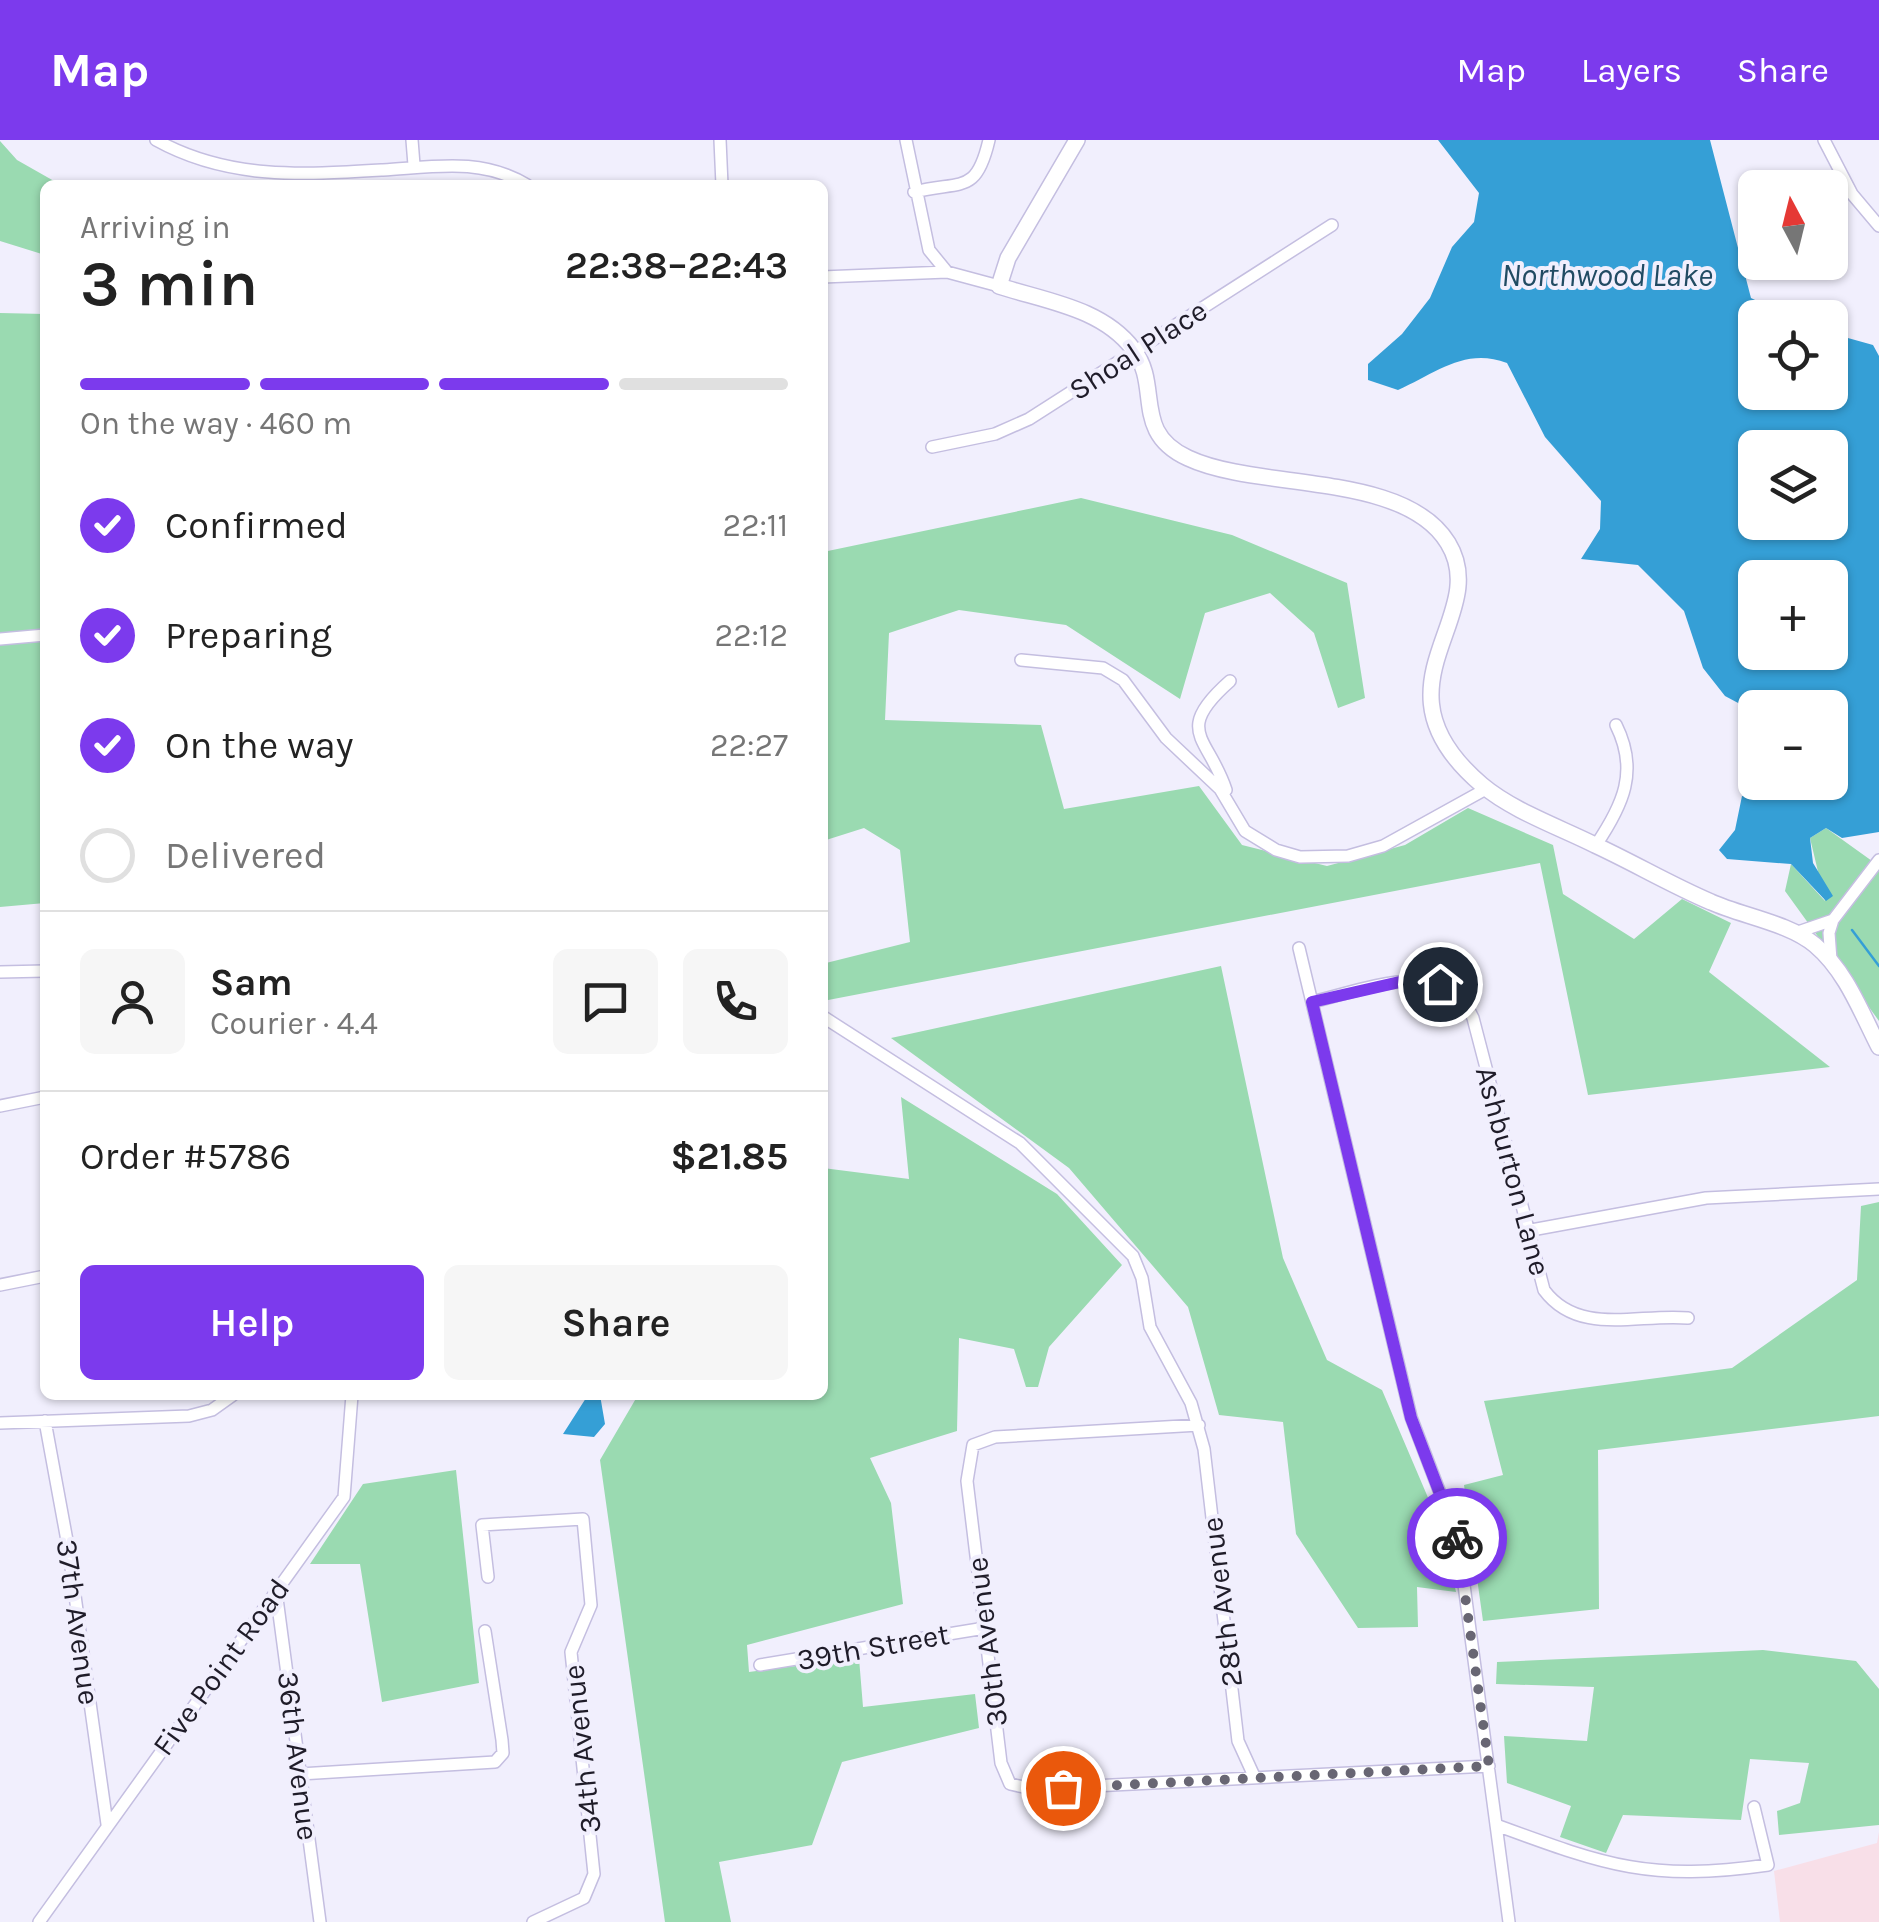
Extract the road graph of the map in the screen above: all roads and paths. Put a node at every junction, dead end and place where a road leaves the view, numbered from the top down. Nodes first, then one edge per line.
1 (156, 140) edge
2 (412, 140) edge
3 (720, 140) edge
4 (906, 140) edge
5 (990, 140) edge
6 (1076, 140) edge
7 (1824, 140) edge
8 (414, 165) junction
9 (514, 180) edge
10 (722, 180) edge
11 (914, 192) junction
12 (1332, 224) dead end
13 (1879, 226) edge
14 (929, 250) junction
15 (921, 272) junction
16 (947, 272) junction
17 (828, 277) edge
18 (999, 286) junction
19 (1136, 351) junction
20 (932, 448) dead end
21 (40, 636) edge
22 (0, 640) edge
23 (1021, 660) dead end
24 (1230, 681) dead end
25 (1616, 725) dead end
26 (1486, 789) junction
27 (1227, 799) junction
28 (1596, 845) junction
29 (1879, 860) edge
30 (1833, 920) junction
31 (1794, 933) junction
32 (1812, 942) junction
33 (1298, 948) dead end
34 (1831, 960) junction
35 (40, 971) edge
36 (0, 972) edge
37 (1312, 1002) junction
38 (828, 1020) edge
39 (1879, 1047) edge
40 (40, 1098) edge
41 (0, 1106) edge
42 (1879, 1189) edge
43 (1526, 1230) junction
44 (40, 1277) edge
45 (0, 1285) edge
46 (1688, 1318) dead end
47 (227, 1400) edge
48 (352, 1400) edge
49 (45, 1422) junction
50 (0, 1423) edge
51 (1199, 1425) junction
52 (488, 1577) dead end
53 (276, 1591) junction
54 (985, 1628) junction
55 (485, 1631) dead end
56 (760, 1665) dead end
57 (1489, 1766) junction
58 (300, 1774) junction
59 (1254, 1776) junction
60 (1754, 1807) dead end
61 (107, 1824) junction
62 (1496, 1825) junction
63 (40, 1922) edge
64 (320, 1922) edge
65 (533, 1922) edge
66 (1509, 1922) edge

1 - 8 street
2 - 8 street
3 - 10 street
4 - 11 street
5 - 11 street
6 - 18 street
7 - 13 street
8 - 9 street
11 - 14 street
12 - 19 street, Shoal Place
14 - 15 street
14 - 16 street
15 - 16 street
15 - 17 street
16 - 18 street
18 - 19 street
19 - 20 street, Shoal Place
19 - 26 street
21 - 22 street
23 - 27 street
24 - 27 street
25 - 28 street
26 - 27 street
26 - 28 street
28 - 31 street
29 - 30 street
30 - 31 street
30 - 32 street
30 - 34 street
31 - 32 street
32 - 34 street
33 - 37 street
34 - 39 street
35 - 36 street
37 - 43 street, Ashburton Lane
37 - 57 street
38 - 51 street
40 - 41 street
42 - 43 street
43 - 46 street, Ashburton Lane
44 - 45 street
47 - 49 street
48 - 53 street, Five Point Road
49 - 50 street
49 - 61 street, 37th Avenue
51 - 54 street, 30th Avenue
51 - 59 street, 28th Avenue
52 - 65 street, 34th Avenue
53 - 58 street, 36th Avenue
53 - 61 street, Five Point Road
54 - 56 street, 39th Street
54 - 59 street, 30th Avenue
55 - 58 street
57 - 59 street
57 - 62 street
58 - 64 street, 36th Avenue
60 - 62 street
61 - 63 street, Five Point Road
62 - 66 street

